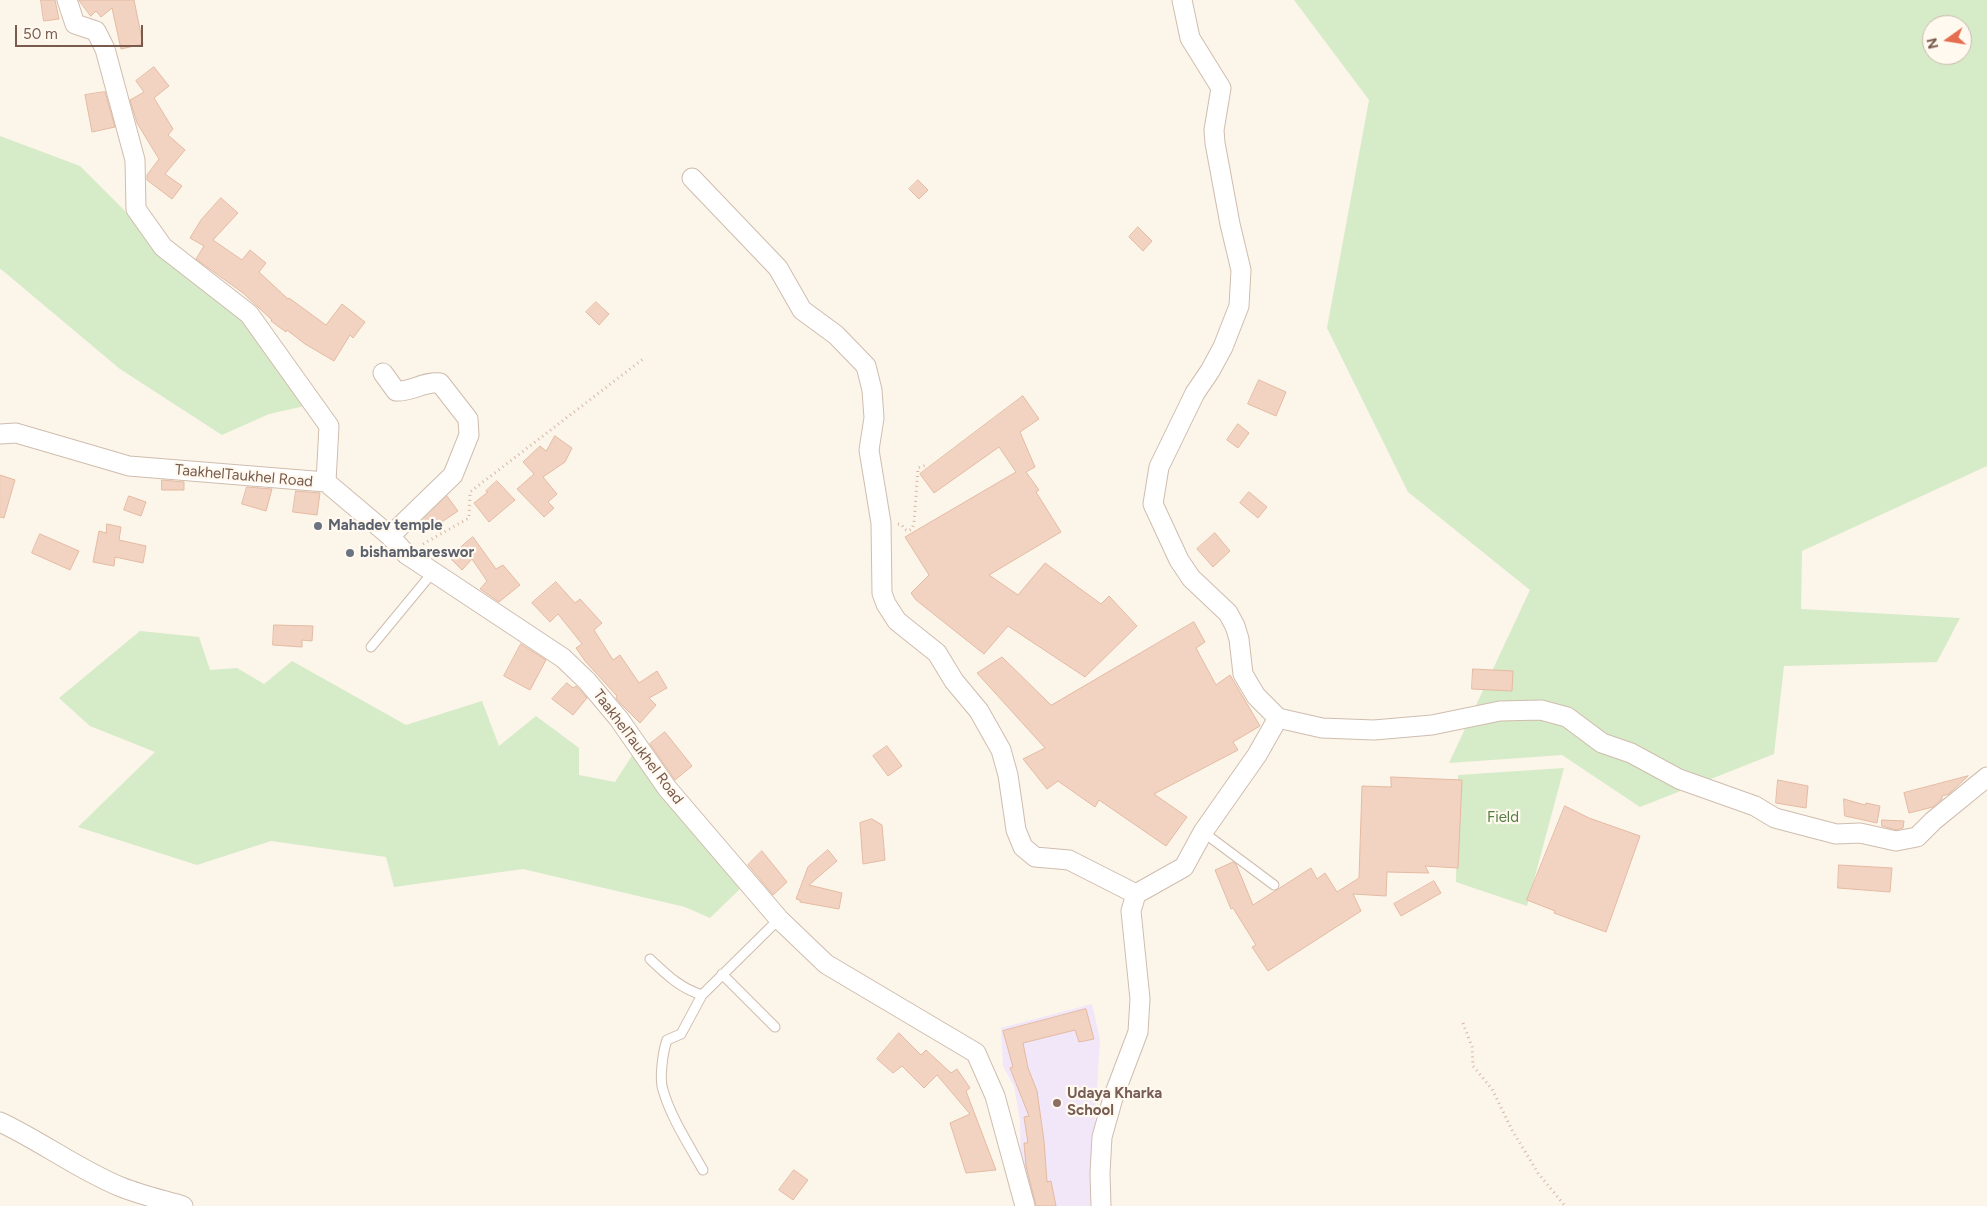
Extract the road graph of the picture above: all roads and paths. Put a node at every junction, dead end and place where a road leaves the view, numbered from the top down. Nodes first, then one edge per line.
1 (67, 0) edge
2 (1182, 0) edge
3 (692, 178) dead end
4 (643, 359) dead end
5 (383, 373) dead end
6 (0, 434) edge
7 (926, 465) dead end
8 (326, 482) junction
9 (904, 529) dead end
10 (390, 536) junction
11 (406, 554) junction
12 (433, 572) junction
13 (371, 647) dead end
14 (1278, 718) junction
15 (1987, 777) edge
16 (1202, 832) junction
17 (1274, 885) dead end
18 (1136, 894) junction
19 (779, 919) junction
20 (650, 959) dead end
21 (722, 974) junction
22 (702, 995) junction
23 (1463, 1023) dead end
24 (775, 1027) dead end
25 (0, 1122) edge
26 (703, 1170) dead end
27 (183, 1206) edge
28 (1025, 1206) edge
29 (1101, 1206) edge
30 (1565, 1206) edge

1 - 8 street
2 - 14 street
3 - 18 street
4 - 11 path
5 - 10 street
6 - 8 street, TaakhelTaukhel Road
7 - 9 path
8 - 10 street, TaakhelTaukhel Road
10 - 11 street, TaakhelTaukhel Road
11 - 12 street, TaakhelTaukhel Road
12 - 13 lane
12 - 19 street, TaakhelTaukhel Road
14 - 15 street
14 - 16 street
16 - 17 lane
16 - 18 street
18 - 29 street
19 - 21 lane
19 - 28 street, TaakhelTaukhel Road
20 - 22 lane
21 - 22 lane
21 - 24 lane
22 - 26 lane
23 - 30 path
25 - 27 street

